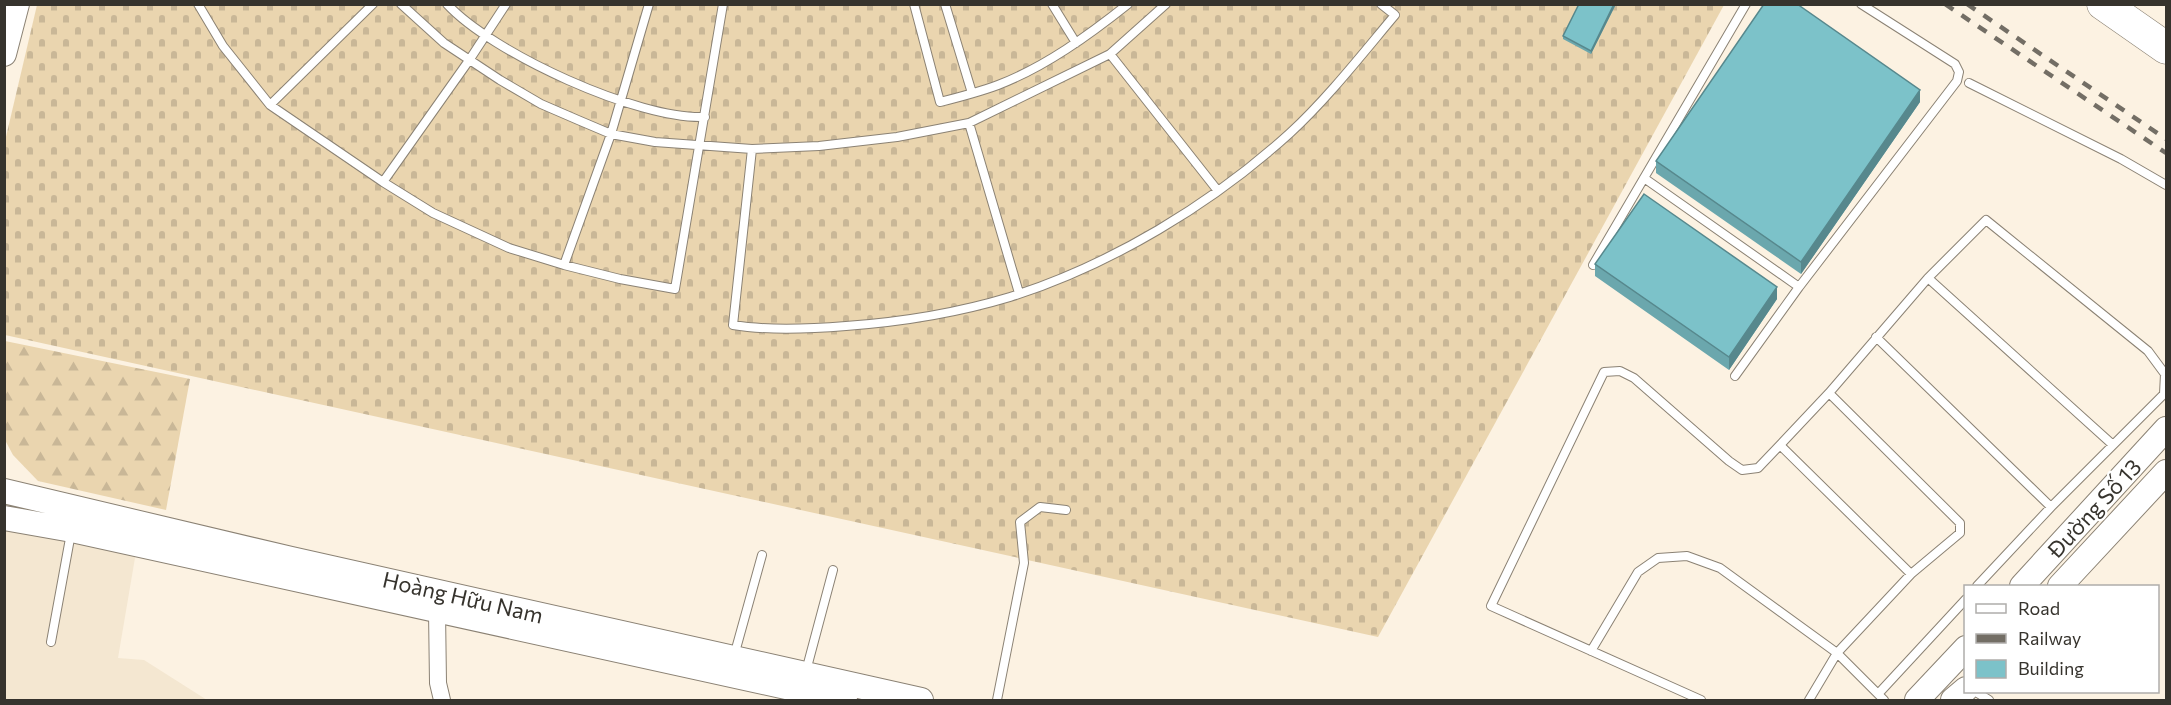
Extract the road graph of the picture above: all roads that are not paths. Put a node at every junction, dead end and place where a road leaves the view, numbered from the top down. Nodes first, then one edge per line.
1 (17, 4) edge
2 (198, 4) edge
3 (373, 4) edge
4 (401, 4) edge
5 (447, 4) edge
6 (506, 4) edge
7 (649, 4) edge
8 (723, 4) edge
9 (914, 4) edge
10 (945, 4) edge
11 (1052, 4) edge
12 (1128, 4) edge
13 (1166, 4) edge
14 (1381, 4) edge
15 (1746, 4) edge
16 (1861, 4) edge
17 (2103, 4) edge
18 (2134, 4) edge
19 (2166, 27) edge
20 (484, 35) junction
21 (1076, 42) junction
22 (2166, 48) edge
23 (4, 54) edge
24 (1110, 54) junction
25 (470, 59) junction
26 (1969, 83) dead end
27 (972, 93) junction
28 (621, 100) junction
29 (270, 105) junction
30 (705, 117) junction
31 (969, 123) junction
32 (611, 134) junction
33 (700, 146) junction
34 (752, 149) junction
35 (1644, 178) junction
36 (383, 182) junction
37 (2166, 185) edge
38 (1218, 191) junction
39 (564, 265) junction
40 (1593, 265) edge
41 (1928, 278) junction
42 (1798, 287) junction
43 (1019, 293) junction
44 (1876, 337) junction
45 (1735, 376) dead end
46 (1829, 393) junction
47 (2166, 429) edge
48 (1780, 445) junction
49 (2113, 445) junction
50 (2158, 455) edge
51 (2166, 472) edge
52 (5, 491) edge
53 (2051, 507) junction
54 (1066, 510) dead end
55 (4, 518) edge
56 (72, 530) junction
57 (762, 555) dead end
58 (833, 570) dead end
59 (1911, 574) junction
60 (1978, 585) edge
61 (2023, 585) edge
62 (2061, 585) edge
63 (1964, 600) edge
64 (438, 602) junction
65 (51, 642) dead end
66 (1964, 649) edge
67 (1590, 651) junction
68 (1837, 653) junction
69 (733, 657) junction
70 (806, 674) junction
71 (1881, 697) edge
72 (440, 699) edge
73 (845, 700) edge
74 (921, 700) edge
75 (997, 700) edge
76 (1701, 700) edge
77 (1809, 700) edge
78 (1917, 700) edge

1 - 23 main road
2 - 29 lane
3 - 29 lane
4 - 25 lane
5 - 20 lane
6 - 20 lane
7 - 28 lane
8 - 30 lane
9 - 27 lane
10 - 27 lane
11 - 21 lane
12 - 21 lane
13 - 24 lane
14 - 38 lane
15 - 35 lane
16 - 42 lane
17 - 22 highway
18 - 19 highway
20 - 25 lane
20 - 28 lane
21 - 27 lane
24 - 31 lane
24 - 38 lane
25 - 32 lane
25 - 36 lane
26 - 37 lane
28 - 30 lane
28 - 32 lane
29 - 36 lane
30 - 33 lane
31 - 34 lane
31 - 43 lane
32 - 33 lane
32 - 39 lane
33 - 34 lane
33 - 39 lane
34 - 43 lane
35 - 40 lane
35 - 42 lane
36 - 39 lane
38 - 43 lane
41 - 44 lane
41 - 49 lane
41 - 49 lane
42 - 45 lane
44 - 46 lane
44 - 53 lane
46 - 48 lane
46 - 59 lane
47 - 50 main road, Đường Số 13
48 - 59 lane
48 - 67 lane
49 - 53 lane
50 - 61 main road, Đường Số 13
51 - 62 main road, Đường Số 13
52 - 64 main road, Hoàng Hữu Nam
53 - 60 lane
54 - 75 lane
55 - 56 main road, Hoàng Hữu Nam
56 - 64 main road, Hoàng Hữu Nam
56 - 65 lane
57 - 69 lane
58 - 70 lane
59 - 68 lane
63 - 71 lane
64 - 69 main road, Hoàng Hữu Nam
64 - 72 street
64 - 73 main road, Hoàng Hữu Nam
66 - 78 main road
67 - 68 lane
67 - 76 lane
68 - 71 lane
68 - 77 lane
69 - 70 main road, Hoàng Hữu Nam
70 - 74 main road, Hoàng Hữu Nam

